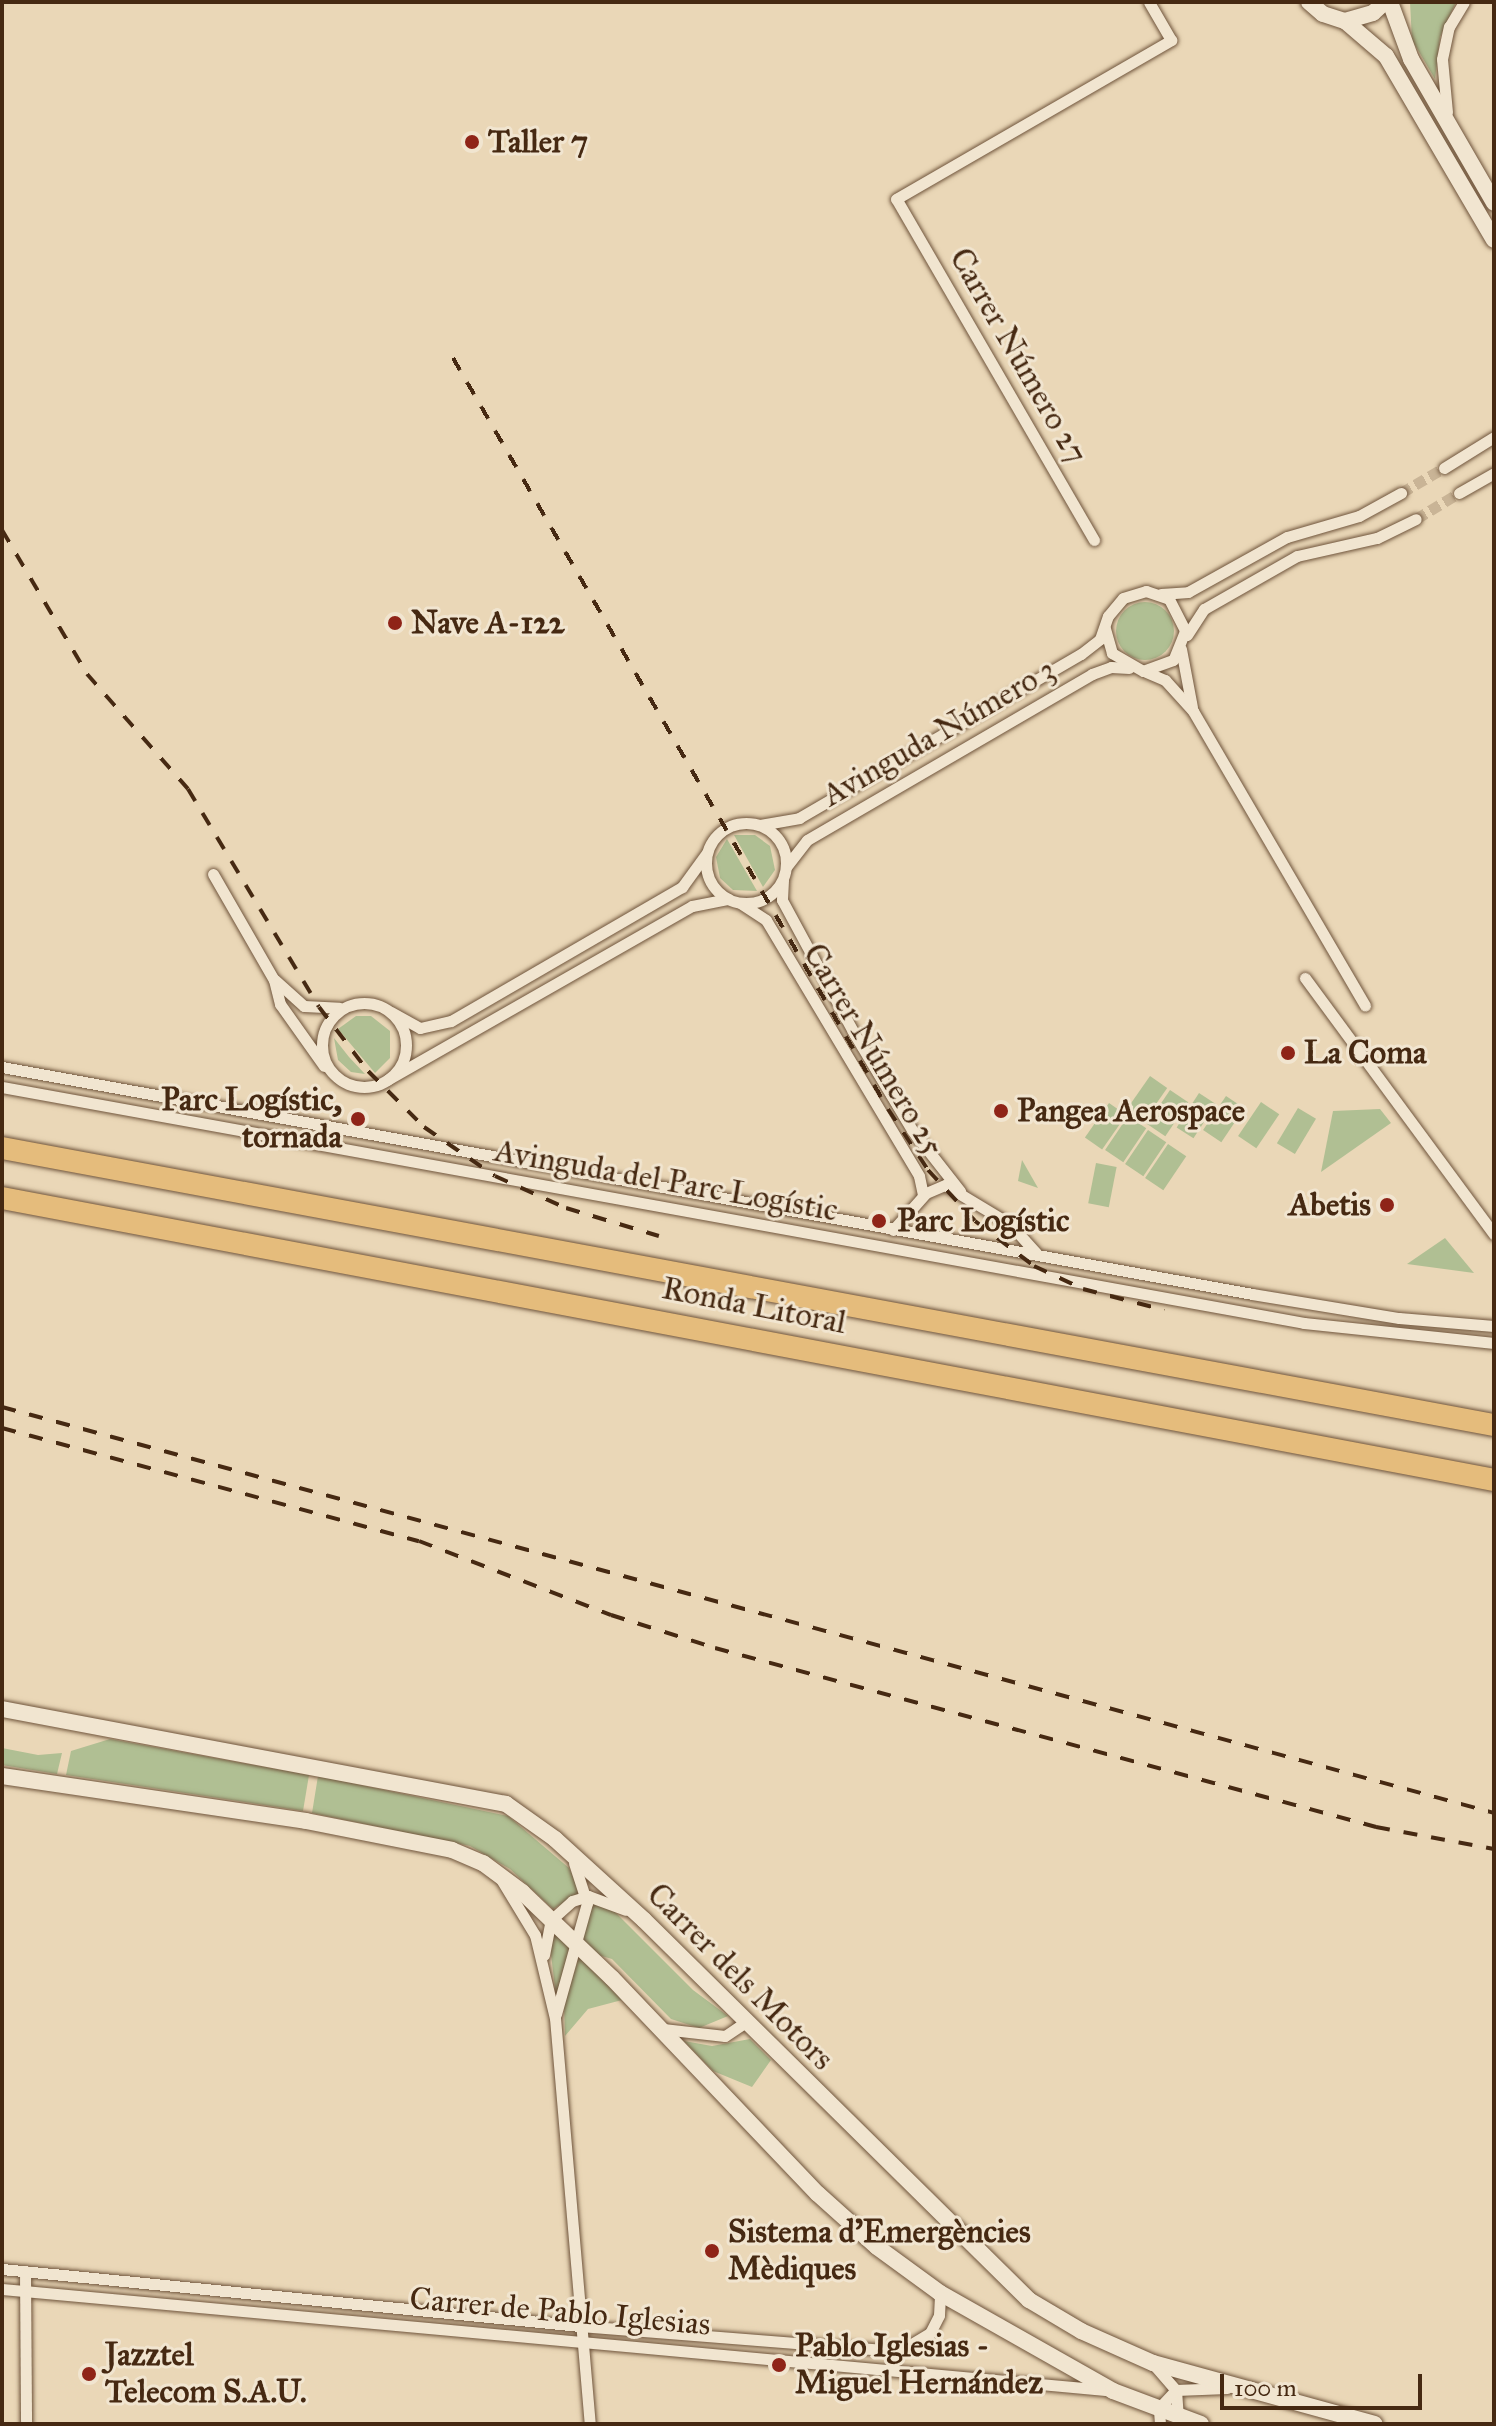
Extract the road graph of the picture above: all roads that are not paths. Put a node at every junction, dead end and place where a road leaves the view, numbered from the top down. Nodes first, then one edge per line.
1 (1149, 2) edge
2 (1309, 2) edge
3 (1388, 2) edge
4 (1464, 2) edge
5 (1345, 21) junction
6 (1451, 128) junction
7 (1494, 203) edge
8 (1494, 240) edge
9 (1494, 437) edge
10 (1444, 468) tunnel mouth
11 (1494, 473) edge
12 (1401, 493) tunnel mouth
13 (1459, 493) tunnel mouth
14 (1416, 519) tunnel mouth
15 (1094, 540) dead end
16 (1158, 593) junction
17 (1105, 628) junction
18 (1182, 646) junction
19 (1138, 670) junction
20 (1193, 711) junction
21 (760, 825) junction
22 (706, 854) junction
23 (786, 867) junction
24 (213, 874) dead end
25 (783, 880) junction
26 (734, 901) junction
27 (1305, 978) dead end
28 (274, 980) junction
29 (1365, 1005) dead end
30 (346, 1006) junction
31 (391, 1012) junction
32 (2, 1067) edge
33 (333, 1075) junction
34 (387, 1080) junction
35 (2, 1087) edge
36 (2, 1148) edge
37 (960, 1191) junction
38 (923, 1195) junction
39 (2, 1198) edge
40 (893, 1230) junction
41 (1494, 1234) edge
42 (1042, 1257) junction
43 (1494, 1326) edge
44 (1494, 1346) edge
45 (1494, 1425) edge
46 (1494, 1480) edge
47 (2, 1709) edge
48 (2, 1776) edge
49 (555, 1839) junction
50 (495, 1870) junction
51 (588, 1896) junction
52 (551, 1920) junction
53 (644, 1920) junction
54 (576, 1946) junction
55 (544, 1960) junction
56 (555, 2018) junction
57 (747, 2021) junction
58 (662, 2029) junction
59 (2, 2269) edge
60 (25, 2271) junction
61 (2, 2289) edge
62 (25, 2291) junction
63 (940, 2293) junction
64 (580, 2326) junction
65 (582, 2341) junction
66 (1153, 2363) junction
67 (1234, 2388) junction
68 (1176, 2390) junction
69 (1113, 2391) junction
70 (1160, 2416) edge
71 (1178, 2420) edge
72 (26, 2424) edge
73 (590, 2424) edge
74 (1201, 2424) edge
75 (1375, 2424) edge

1 - 15 street, Carrer Número 27
2 - 5 street
3 - 5 street
3 - 6 street
4 - 6 street
5 - 8 street
6 - 7 street
9 - 10 street
11 - 13 street
12 - 16 street
14 - 18 street
16 - 17 street
16 - 18 street
17 - 19 street
17 - 21 street, Avinguda Número 3
18 - 19 street
18 - 20 street
19 - 20 street
19 - 23 street, Avinguda Número 3
20 - 29 street
21 - 22 street
21 - 23 street
22 - 26 street
22 - 31 street
23 - 25 street
24 - 28 street
25 - 26 street
25 - 37 street, Carrer Número 25
26 - 34 street
26 - 38 street, Carrer Número 25
27 - 41 street
28 - 30 street
28 - 33 street
30 - 31 street
30 - 33 street
31 - 34 street
32 - 40 street, Avinguda del Parc Logístic
33 - 34 street
35 - 44 street, Avinguda del Parc Logístic
36 - 45 highway, Ronda Litoral
37 - 38 street
37 - 42 street
38 - 40 street, Carrer Número 25
39 - 46 highway, Ronda Litoral
40 - 42 street, Avinguda del Parc Logístic
42 - 43 street, Avinguda del Parc Logístic
47 - 49 street, Carrer dels Motors
48 - 50 street
49 - 51 street
49 - 53 street, Carrer dels Motors
50 - 52 street
50 - 55 street
51 - 52 street
51 - 53 street
51 - 54 street
52 - 54 street
52 - 55 street
53 - 57 street, Carrer dels Motors
54 - 56 street
54 - 58 street
55 - 56 street
56 - 64 street
57 - 58 street
57 - 66 street, Carrer dels Motors
58 - 63 street
59 - 60 street, Carrer de Pablo Iglesias
60 - 62 street
60 - 64 street, Carrer de Pablo Iglesias
61 - 62 street, Carrer de Pablo Iglesias
62 - 65 street, Carrer de Pablo Iglesias
62 - 72 street
63 - 64 street, Carrer de Pablo Iglesias
63 - 69 street
64 - 65 street
65 - 69 street, Carrer de Pablo Iglesias
65 - 73 street
66 - 67 street, Carrer dels Motors
66 - 68 street
67 - 68 street
67 - 75 street, Carrer dels Motors
68 - 70 street
68 - 71 street
69 - 70 street
70 - 71 street
71 - 74 street

